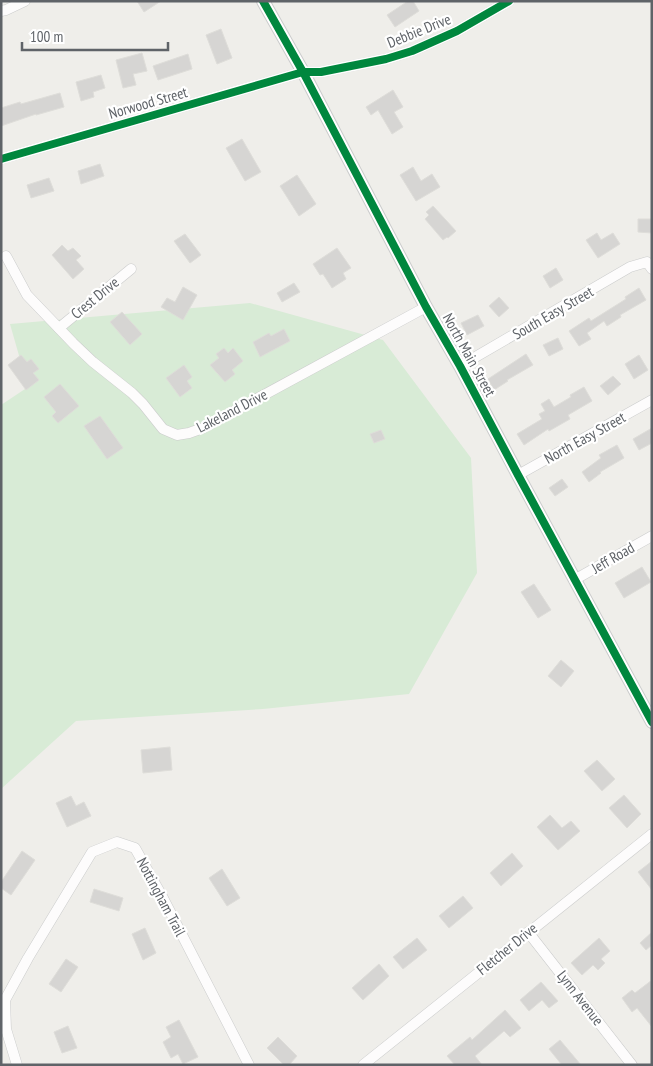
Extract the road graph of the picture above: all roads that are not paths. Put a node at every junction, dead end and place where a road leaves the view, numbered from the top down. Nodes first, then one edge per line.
1 (25, 1) edge
2 (263, 1) edge
3 (509, 1) edge
4 (1, 11) edge
5 (303, 72) junction
6 (1, 159) edge
7 (6, 256) dead end
8 (649, 266) edge
9 (131, 269) dead end
10 (426, 307) junction
11 (59, 328) junction
12 (460, 366) junction
13 (652, 400) edge
14 (518, 475) junction
15 (652, 536) edge
16 (574, 580) junction
17 (652, 722) edge
18 (652, 834) edge
19 (528, 932) junction
20 (367, 1064) edge
21 (17, 1065) edge
22 (249, 1065) edge
23 (632, 1065) edge

1 - 4 street
2 - 5 street, North Main Street
3 - 5 street, Debbie Drive
5 - 6 street, Norwood Street
5 - 10 street, North Main Street
7 - 11 street, Lakeland Drive
8 - 12 street, South Easy Street
9 - 11 street, Crest Drive
10 - 11 street, Lakeland Drive
10 - 12 street, North Main Street
12 - 14 street, North Main Street
13 - 14 street, North Easy Street
14 - 16 street, North Main Street
15 - 16 street, Jeff Road
16 - 17 street, North Main Street
18 - 19 street, Fletcher Drive
19 - 20 street, Fletcher Drive
19 - 23 street, Lynn Avenue
21 - 22 street, Nottingham Trail

